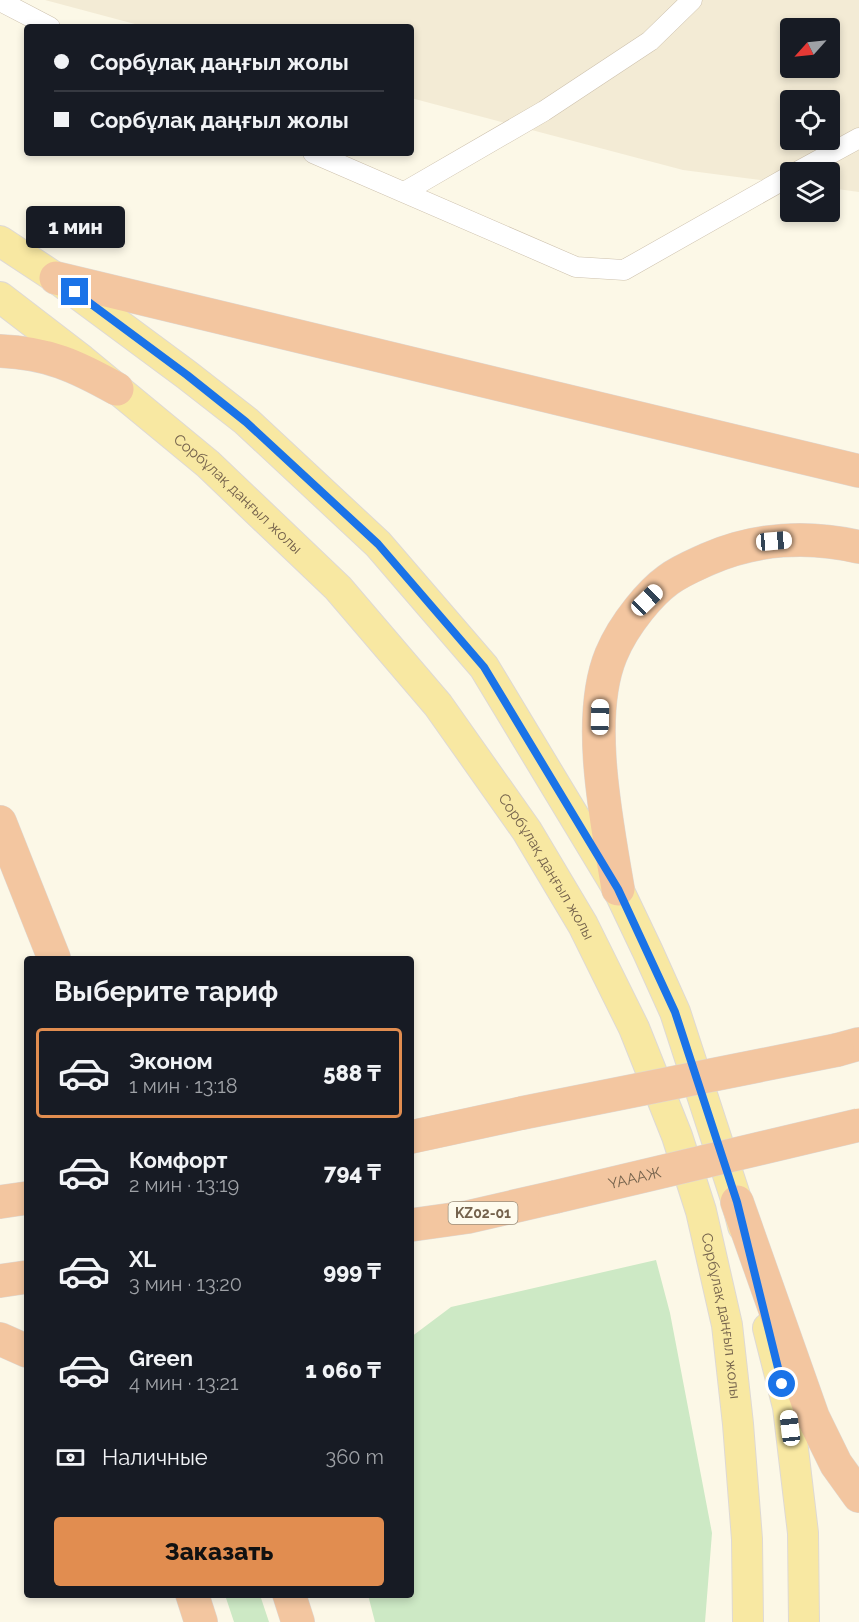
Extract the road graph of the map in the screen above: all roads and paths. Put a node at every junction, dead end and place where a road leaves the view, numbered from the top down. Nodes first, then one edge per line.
1 (692, 0) edge
2 (0, 1) edge
3 (44, 24) edge
4 (859, 138) edge
5 (320, 156) edge
6 (815, 162) edge
7 (780, 182) edge
8 (406, 192) junction
9 (4, 243) edge
10 (56, 278) junction
11 (0, 282) edge
12 (0, 297) edge
13 (0, 351) edge
14 (117, 389) junction
15 (859, 471) edge
16 (859, 547) edge
17 (0, 822) edge
18 (618, 889) junction
19 (53, 956) edge
20 (848, 1047) edge
21 (859, 1125) edge
22 (427, 1130) edge
23 (24, 1198) edge
24 (0, 1202) edge
25 (737, 1202) junction
26 (468, 1217) junction
27 (414, 1225) edge
28 (414, 1242) edge
29 (24, 1277) edge
30 (0, 1281) edge
31 (0, 1339) edge
32 (24, 1350) edge
33 (859, 1496) edge
34 (193, 1598) edge
35 (290, 1598) edge
36 (201, 1622) edge
37 (298, 1622) edge
38 (748, 1622) edge
39 (804, 1622) edge

1 - 8 street
2 - 3 street
4 - 6 street
5 - 8 street
7 - 8 street
9 - 10 main road
9 - 11 main road
10 - 15 highway
10 - 18 main road
12 - 14 main road, Сорбұлақ даңғыл жолы
13 - 14 highway
14 - 38 main road, Сорбұлақ даңғыл жолы
16 - 18 highway
17 - 19 highway
18 - 25 main road
20 - 22 highway, bridge
21 - 26 highway, ҮАААЖ / KZ02-01, bridge
23 - 24 highway
25 - 33 highway
25 - 39 main road
26 - 27 highway, ҮАААЖ / KZ02-01
26 - 28 highway
29 - 30 highway
31 - 32 highway
34 - 36 highway
35 - 37 highway

